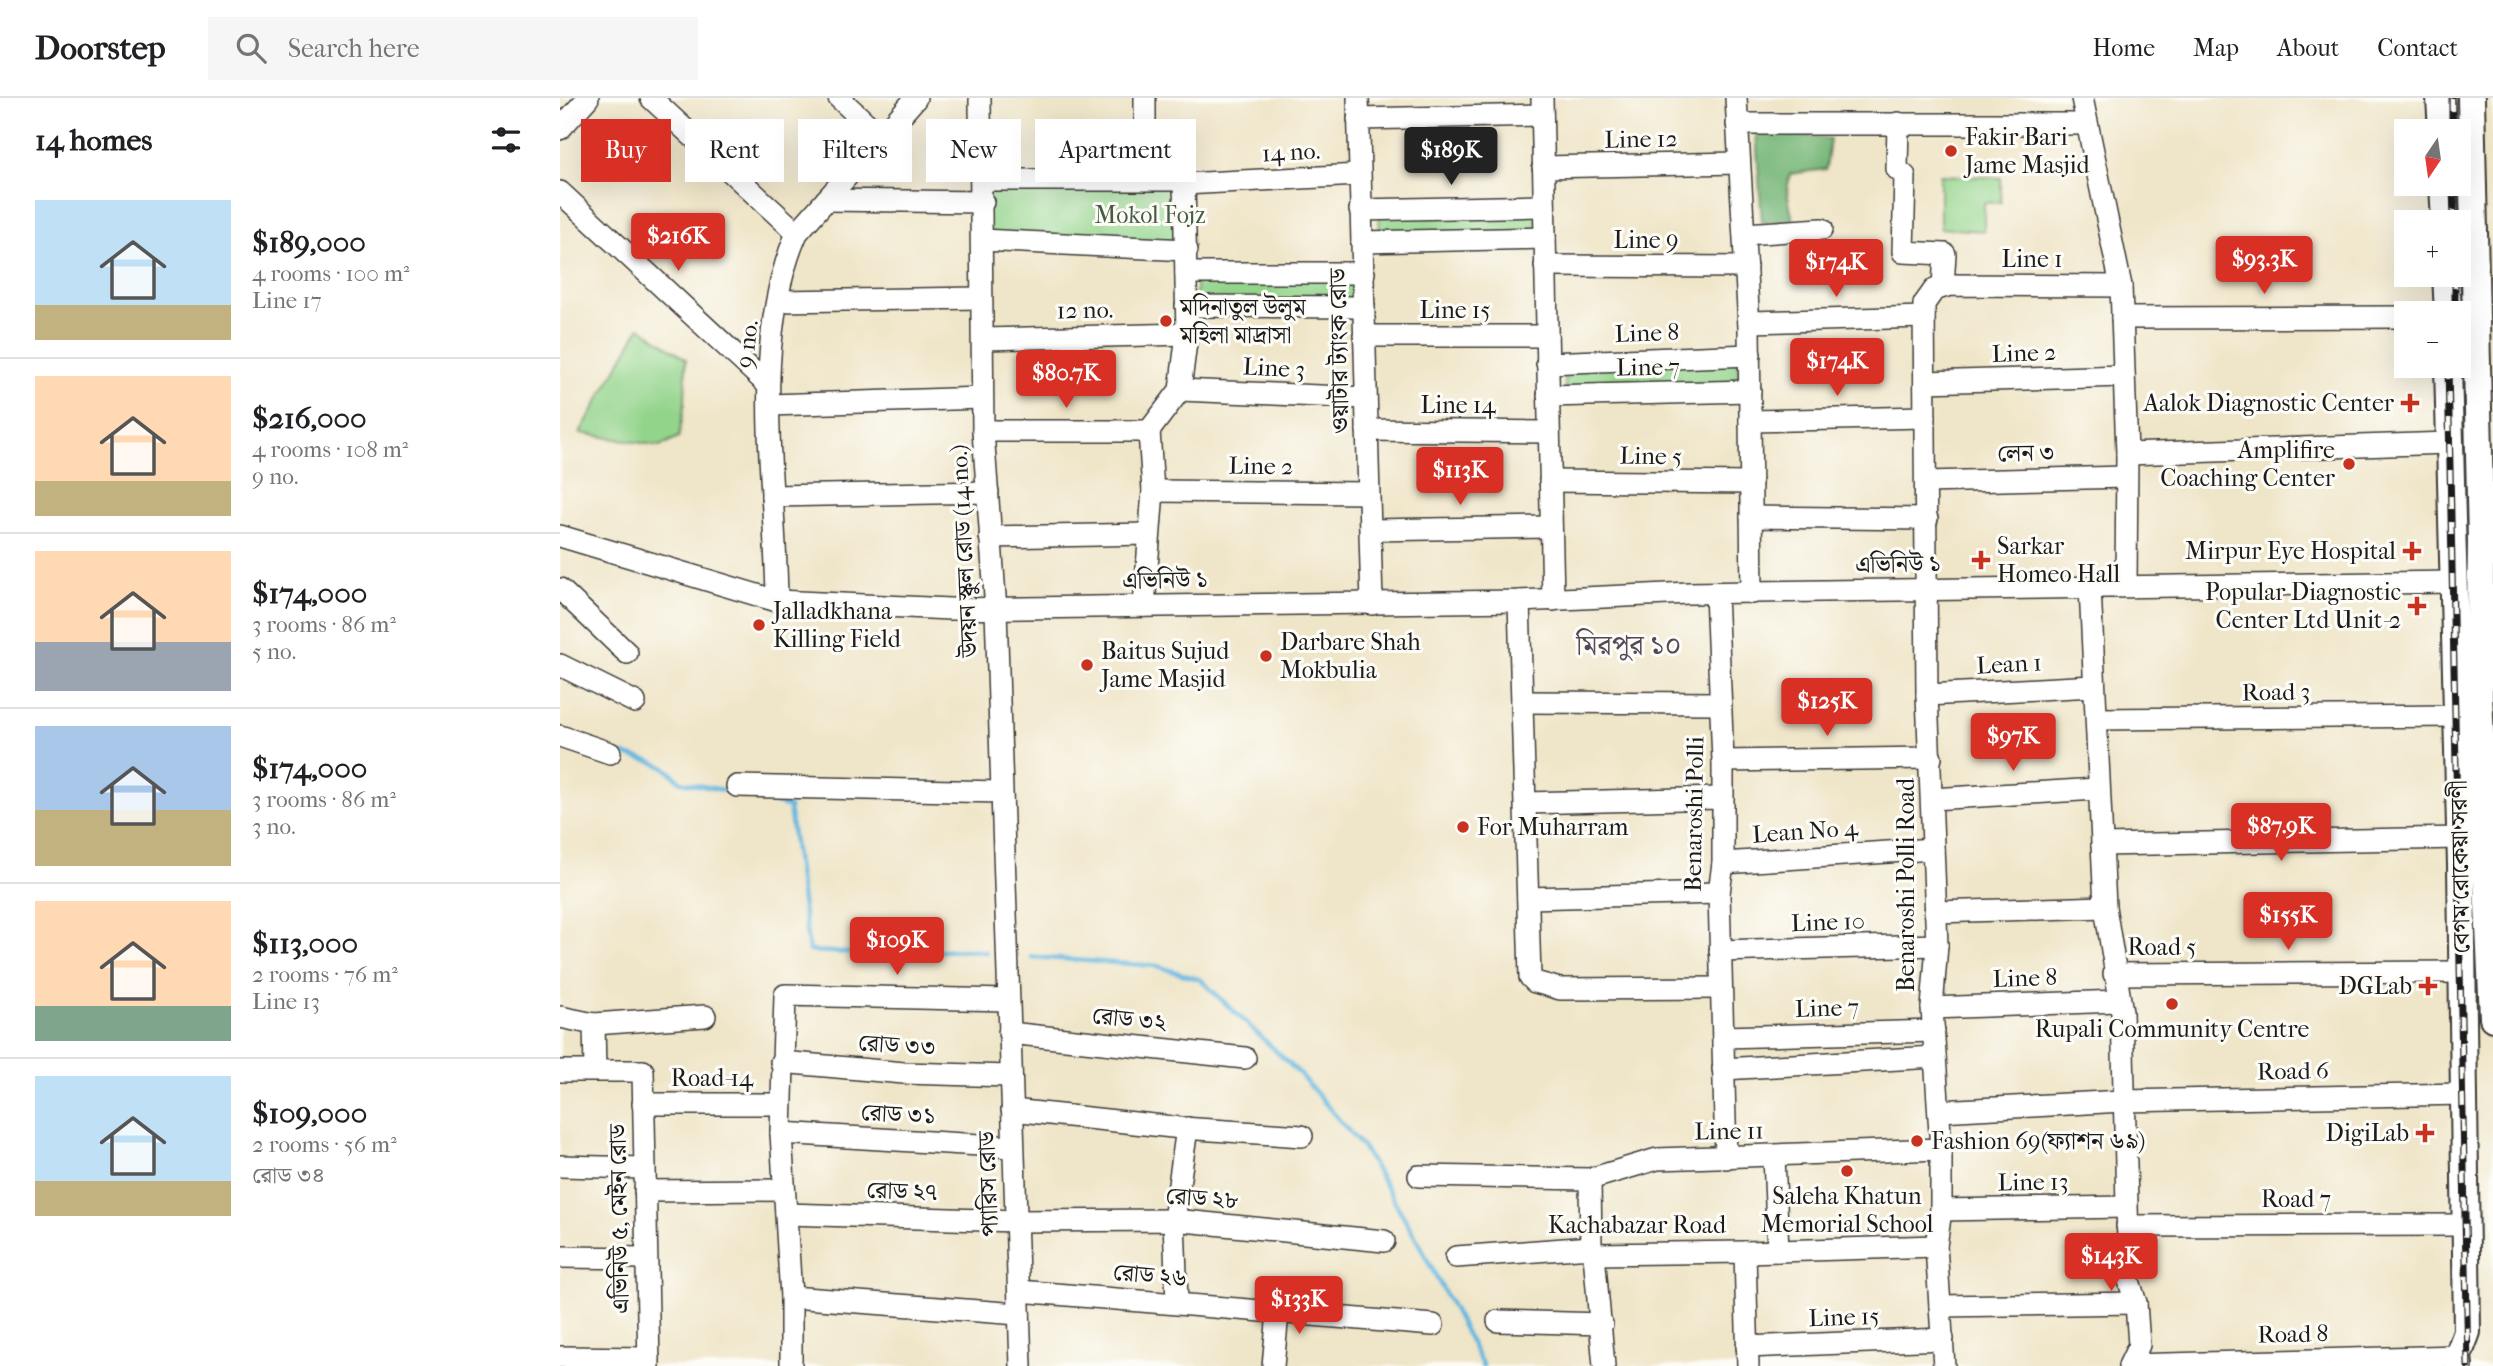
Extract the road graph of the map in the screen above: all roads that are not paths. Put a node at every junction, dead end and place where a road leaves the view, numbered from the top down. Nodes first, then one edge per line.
1 (588, 98) edge
2 (651, 98) edge
3 (839, 98) edge
4 (916, 98) edge
5 (980, 98) edge
6 (1145, 98) edge
7 (1736, 98) edge
8 (2082, 98) edge
9 (2440, 98) edge
10 (2471, 98) edge
11 (1542, 106) edge
12 (1358, 109) edge
13 (862, 119) edge
14 (897, 119) edge
15 (981, 119) edge
16 (1145, 119) edge
17 (2441, 119) edge
18 (1898, 122) junction
19 (1737, 124) junction
20 (2087, 124) junction
21 (560, 129) edge
22 (1740, 163) junction
23 (1543, 167) junction
24 (1359, 175) junction
25 (842, 182) edge
26 (982, 182) edge
27 (1184, 182) edge
28 (1196, 182) edge
29 (560, 192) edge
30 (826, 200) junction
31 (983, 202) junction
32 (1544, 206) junction
33 (1360, 211) junction
34 (1822, 229) dead end
35 (797, 233) junction
36 (1744, 234) junction
37 (1545, 238) junction
38 (982, 240) junction
39 (1362, 242) junction
40 (1186, 250) junction
41 (1545, 265) junction
42 (1746, 267) junction
43 (1185, 273) junction
44 (1364, 273) junction
45 (1943, 286) junction
46 (2121, 286) junction
47 (981, 298) junction
48 (778, 301) junction
49 (1186, 306) junction
50 (1364, 307) junction
51 (1924, 317) junction
52 (2394, 317) edge
53 (2122, 318) junction
54 (1749, 323) junction
55 (1186, 334) junction
56 (1364, 336) junction
57 (1547, 336) junction
58 (984, 339) junction
59 (1750, 355) junction
60 (1547, 363) junction
61 (2124, 376) junction
62 (2448, 378) edge
63 (1925, 382) junction
64 (1180, 390) junction
65 (1750, 391) junction
66 (2485, 392) edge
67 (769, 395) junction
68 (1548, 396) junction
69 (982, 398) junction
70 (1366, 398) junction
71 (1925, 417) junction
72 (1750, 421) junction
73 (1367, 430) junction
74 (983, 431) junction
75 (1149, 431) junction
76 (1549, 432) junction
77 (2448, 443) junction
78 (2127, 454) junction
79 (2126, 477) junction
80 (1550, 481) junction
81 (1926, 482) junction
82 (1751, 483) junction
83 (1153, 491) junction
84 (988, 492) junction
85 (1368, 493) junction
86 (772, 496) junction
87 (1751, 517) junction
88 (1927, 519) junction
89 (1551, 527) junction
90 (1371, 530) junction
91 (1149, 534) junction
92 (560, 536) edge
93 (990, 537) junction
94 (2487, 542) edge
95 (2453, 582) junction
96 (2126, 586) junction
97 (2090, 587) junction
98 (1553, 590) junction
99 (1928, 590) junction
100 (1716, 593) junction
101 (1752, 593) junction
102 (562, 596) edge
103 (777, 601) junction
104 (1520, 601) junction
105 (1372, 604) junction
106 (1144, 606) junction
107 (996, 610) junction
108 (627, 653) dead end
109 (560, 665) edge
110 (2094, 686) junction
111 (2486, 694) edge
112 (1927, 695) junction
113 (635, 702) dead end
114 (1522, 702) junction
115 (1721, 703) junction
116 (2455, 716) junction
117 (2097, 719) junction
118 (560, 736) edge
119 (610, 753) dead end
120 (1931, 758) junction
121 (1723, 761) junction
122 (737, 786) dead end
123 (2097, 789) junction
124 (1001, 792) junction
125 (1721, 798) junction
126 (1932, 799) junction
127 (1526, 803) junction
128 (2102, 845) junction
129 (1933, 849) junction
130 (2476, 852) edge
131 (1723, 863) junction
132 (1719, 893) junction
133 (1528, 898) junction
134 (2105, 907) junction
135 (1936, 912) junction
136 (1937, 945) junction
137 (1720, 951) junction
138 (2462, 972) junction
139 (2114, 974) junction
140 (1721, 988) junction
141 (1007, 1000) junction
142 (2119, 1001) junction
143 (1932, 1008) junction
144 (705, 1016) dead end
145 (560, 1017) edge
146 (2493, 1018) edge
147 (594, 1024) junction
148 (1934, 1031) junction
149 (1009, 1033) junction
150 (1723, 1037) junction
151 (1935, 1056) junction
152 (1245, 1058) dead end
153 (781, 1062) junction
154 (1723, 1069) junction
155 (595, 1070) junction
156 (560, 1071) edge
157 (1010, 1076) junction
158 (2464, 1094) junction
159 (2123, 1101) junction
160 (643, 1104) junction
161 (781, 1104) junction
162 (1012, 1110) junction
163 (1939, 1111) junction
164 (1187, 1128) junction
165 (781, 1133) junction
166 (1302, 1136) dead end
167 (1013, 1147) junction
168 (1941, 1149) junction
169 (1774, 1157) junction
170 (1726, 1158) junction
171 (560, 1166) edge
172 (645, 1168) junction
173 (1419, 1176) dead end
174 (1590, 1179) junction
175 (785, 1190) junction
176 (645, 1191) junction
177 (1941, 1210) junction
178 (786, 1214) junction
179 (2127, 1217) junction
180 (1174, 1220) junction
181 (1016, 1221) junction
182 (2466, 1224) junction
183 (1384, 1241) dead end
184 (1936, 1246) junction
185 (1592, 1251) junction
186 (1778, 1251) junction
187 (1745, 1252) junction
188 (1456, 1256) dead end
189 (560, 1257) edge
190 (646, 1258) junction
191 (1018, 1291) junction
192 (791, 1297) junction
193 (1177, 1303) junction
194 (2136, 1303) junction
195 (1940, 1306) junction
196 (1278, 1313) junction
197 (1019, 1314) junction
198 (1498, 1321) dead end
199 (1602, 1324) junction
200 (1433, 1325) dead end
201 (1943, 1339) junction
202 (1748, 1356) edge
203 (560, 1357) edge
204 (2458, 1361) edge
205 (649, 1362) edge
206 (2129, 1365) edge
207 (791, 1366) edge
208 (1021, 1366) edge
209 (1273, 1366) edge
210 (1604, 1366) edge
211 (1944, 1366) edge

1 - 21 street
2 - 35 street
3 - 13 street
4 - 14 street, 9 no.
5 - 15 street, উদয়ন স্কুল রোড (14 no.)
6 - 16 street
7 - 19 street
8 - 20 street
9 - 17 main road
10 - 66 main road, বেগম রোকেয়া সরণী
11 - 12 street
11 - 23 street
12 - 24 street, ওয়াটার ট্যাংক রোড
18 - 19 street
18 - 20 street
18 - 45 street
19 - 22 street
20 - 46 street
22 - 23 street, Line 12
22 - 36 street
23 - 32 street
24 - 28 street, 14 no.
24 - 33 street, ওয়াটার ট্যাংক রোড
25 - 30 street, 9 no.
26 - 31 street, উদয়ন স্কুল রোড (14 no.)
27 - 40 street
29 - 67 street
30 - 31 street
30 - 35 street, 9 no.
31 - 38 street, উদয়ন স্কুল রোড (14 no.)
32 - 33 street
32 - 37 street
33 - 39 street, ওয়াটার ট্যাংক রোড
34 - 36 street
35 - 48 street, 9 no.
36 - 42 street
37 - 39 street
37 - 41 street
38 - 40 street
38 - 47 street, উদয়ন স্কুল রোড (14 no.)
39 - 44 street, ওয়াটার ট্যাংক রোড
40 - 43 street
41 - 42 street, Line 9
41 - 57 street
42 - 54 street
43 - 44 street
43 - 49 street
44 - 50 street, ওয়াটার ট্যাংক রোড
45 - 46 street, Line 1
45 - 51 street, Benaroshi Polli Road
46 - 53 street
47 - 48 street
47 - 58 street, উদয়ন স্কুল রোড (14 no.)
48 - 67 street, 9 no.
49 - 50 street
49 - 55 street
50 - 56 street, ওয়াটার ট্যাংক রোড
51 - 54 street
51 - 63 street, Benaroshi Polli Road
52 - 53 street
53 - 61 street
54 - 59 street
55 - 58 street, 12 no.
55 - 64 street
56 - 57 street, Line 15
56 - 70 street, ওয়াটার ট্যাংক রোড
57 - 60 street
58 - 69 street, উদয়ন স্কুল রোড (14 no.)
59 - 60 street, Line 8
59 - 65 street
60 - 68 street
61 - 63 street, Line 2
61 - 78 street
62 - 77 main road, বেগম রোকেয়া সরণী
63 - 71 street, Benaroshi Polli Road
64 - 70 street, Line 3
64 - 75 street
65 - 68 street, Line 7
65 - 72 street
66 - 94 main road, বেগম রোকেয়া সরণী
67 - 69 street
67 - 86 street, 9 no.
68 - 76 street
69 - 74 street, উদয়ন স্কুল রোড (14 no.)
70 - 73 street, ওয়াটার ট্যাংক রোড
71 - 72 street
71 - 81 street, Benaroshi Polli Road
72 - 82 street
73 - 76 street, Line 14
73 - 85 street, ওয়াটার ট্যাংক রোড
74 - 75 street
74 - 84 street, উদয়ন স্কুল রোড (14 no.)
75 - 83 street
76 - 80 street
77 - 78 street
77 - 95 main road, বেগম রোকেয়া সরণী
78 - 79 street
79 - 81 street, লেন ৩
79 - 96 street
80 - 82 street, Line 5
80 - 89 street
81 - 88 street, Benaroshi Polli Road
82 - 87 street
83 - 85 street, Line 2
83 - 91 street
84 - 86 street
84 - 93 street, উদয়ন স্কুল রোড (14 no.)
85 - 90 street, ওয়াটার ট্যাংক রোড
86 - 103 street, 9 no.
87 - 88 street
87 - 101 street
88 - 99 street, Benaroshi Polli Road
89 - 90 street
89 - 98 street
90 - 105 street, ওয়াটার ট্যাংক রোড
91 - 93 street
91 - 106 street
92 - 103 street, এভিনিউ ১
93 - 107 street, উদয়ন স্কুল রোড (14 no.)
94 - 111 main road, বেগম রোকেয়া সরণী
95 - 96 street, এভিনিউ ১
95 - 116 main road, বেগম রোকেয়া সরণী
96 - 97 street, এভিনিউ ১
97 - 99 street, এভিনিউ ১
97 - 110 street
98 - 100 street, এভিনিউ ১
98 - 104 street, এভিনিউ ১
99 - 101 street, এভিনিউ ১
99 - 112 street, Benaroshi Polli Road
100 - 101 street, এভিনিউ ১
100 - 115 street, Benaroshi Polli
102 - 108 street
103 - 107 street, এভিনিউ ১
104 - 105 street, এভিনিউ ১
104 - 114 street
105 - 106 street, এভিনিউ ১
106 - 107 street, এভিনিউ ১
107 - 124 street, উদয়ন স্কুল রোড (14 no.)
109 - 113 street
110 - 112 street, Lean 1
110 - 117 street
111 - 130 main road, বেগম রোকেয়া সরণী
112 - 120 street, Benaroshi Polli Road
114 - 115 street
114 - 127 street
115 - 121 street, Benaroshi Polli
116 - 117 street, Road 3
116 - 130 main road, বেগম রোকেয়া সরণী
117 - 123 street
118 - 119 street
120 - 121 street
120 - 126 street, Benaroshi Polli Road
121 - 125 street, Benaroshi Polli
122 - 124 street
123 - 126 street
123 - 128 street
124 - 141 street, উদয়ন স্কুল রোড (14 no.)
125 - 127 street
125 - 131 street, Benaroshi Polli
126 - 129 street, Benaroshi Polli Road
127 - 133 street
128 - 130 street
128 - 134 street
129 - 131 street, Lean No 4
129 - 135 street, Benaroshi Polli Road
130 - 138 main road, বেগম রোকেয়া সরণী
130 - 146 main road, বেগম রোকেয়া সরণী
131 - 132 street, Benaroshi Polli
132 - 133 street
132 - 137 street, Benaroshi Polli
133 - 140 street
134 - 135 street
134 - 139 street
135 - 136 street, Benaroshi Polli Road
136 - 137 street, Line 10
136 - 143 street, Benaroshi Polli Road
137 - 140 street, Benaroshi Polli
138 - 139 street, Road 5
138 - 158 main road, বেগম রোকেয়া সরণী
139 - 142 street
140 - 150 street, Benaroshi Polli
141 - 149 street, প্যারিস রোড
141 - 153 street
142 - 143 street, Line 8
142 - 159 street
143 - 148 street, Benaroshi Polli Road
144 - 147 street
145 - 147 street
147 - 155 street
148 - 150 street, Line 7
148 - 151 street, Benaroshi Polli Road
149 - 152 street, রোড ৩২
149 - 157 street, প্যারিস রোড
150 - 154 street, Benaroshi Polli
151 - 154 street
151 - 163 street, Benaroshi Polli Road
153 - 157 street, রোড ৩৩
153 - 161 street
154 - 170 street, Benaroshi Polli
155 - 156 street
155 - 160 street, এভিনিউ ৫, মেইন রোড
157 - 162 street, প্যারিস রোড
158 - 159 street, Road 6
158 - 182 main road, বেগম রোকেয়া সরণী
159 - 163 street
159 - 179 street
160 - 161 street, Road-14
160 - 172 street, এভিনিউ ৫, মেইন রোড
161 - 165 street
162 - 164 street
162 - 167 street, প্যারিস রোড
163 - 168 street, Benaroshi Polli Road
164 - 166 street
164 - 180 street
165 - 167 street, রোড ৩১
165 - 175 street
167 - 181 street, প্যারিস রোড
168 - 169 street, Line 11
168 - 177 street, Benaroshi Polli Road
169 - 170 street, Line 11
169 - 186 street
170 - 174 street, Line 11
171 - 172 street
172 - 176 street, এভিনিউ ৫, মেইন রোড
173 - 174 street
174 - 185 street
175 - 176 street
175 - 178 street
176 - 190 street, এভিনিউ ৫, মেইন রোড
177 - 179 street, Line 13
177 - 184 street, Benaroshi Polli Road
178 - 181 street, রোড ২৭
178 - 192 street
179 - 182 street, Road 7
179 - 194 street
180 - 181 street, রোড ২৮
180 - 183 street, রোড ২৮
180 - 193 street
181 - 191 street, প্যারিস রোড
182 - 204 main road, বেগম রোকেয়া সরণী
184 - 186 street
184 - 195 street, Benaroshi Polli Road
185 - 187 street, Kachabazar Road
185 - 188 street, Kachabazar Road
185 - 199 street
186 - 187 street
187 - 202 street, Kachabazar Road
189 - 190 street
190 - 205 street, এভিনিউ ৫, মেইন রোড
191 - 193 street, রোড ২৬
191 - 197 street, প্যারিস রোড
192 - 197 street
192 - 207 street
193 - 196 street, রোড ২৬
194 - 195 street
194 - 206 street
195 - 201 street, Benaroshi Polli Road
196 - 200 street, রোড ২৬
196 - 209 street
197 - 208 street, প্যারিস রোড
198 - 199 street
199 - 210 street
201 - 202 street, Line 15
201 - 211 street, Benaroshi Polli Road
203 - 205 street
204 - 206 street, Road 8

